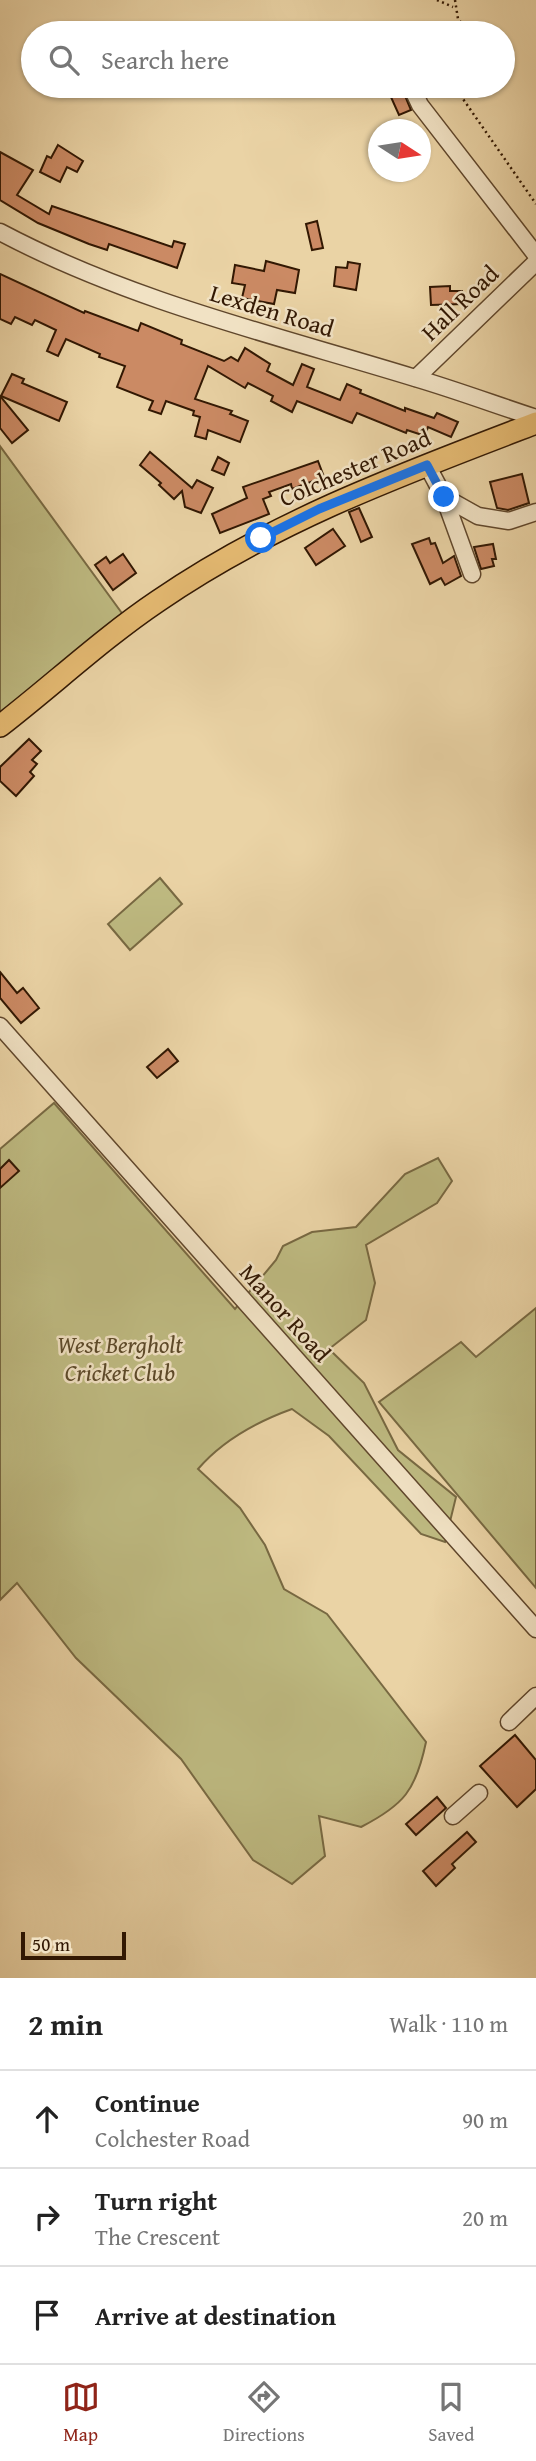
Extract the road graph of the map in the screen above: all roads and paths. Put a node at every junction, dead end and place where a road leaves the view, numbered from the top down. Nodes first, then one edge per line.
1 (437, 0) edge
2 (455, 0) edge
3 (455, 8) junction
4 (460, 21) edge
5 (418, 98) edge
6 (462, 98) edge
7 (536, 204) edge
8 (0, 232) edge
9 (536, 255) edge
10 (536, 262) edge
11 (416, 378) junction
12 (536, 418) edge
13 (536, 424) edge
14 (427, 465) junction
15 (444, 497) junction
16 (536, 512) edge
17 (472, 574) dead end
18 (0, 726) edge
19 (0, 1026) edge
20 (536, 1629) edge
21 (536, 1696) edge
22 (509, 1722) dead end
23 (479, 1793) dead end
24 (453, 1816) dead end

1 - 3 path
2 - 3 path
3 - 4 path
5 - 9 street
6 - 7 path
8 - 11 street, Lexden Road
10 - 11 street, Hall Road
11 - 12 street, Lexden Road
13 - 14 main road, Colchester Road
14 - 15 street
14 - 18 main road, Colchester Road
15 - 16 street
15 - 17 street
19 - 20 street, Manor Road
21 - 22 street
23 - 24 street

